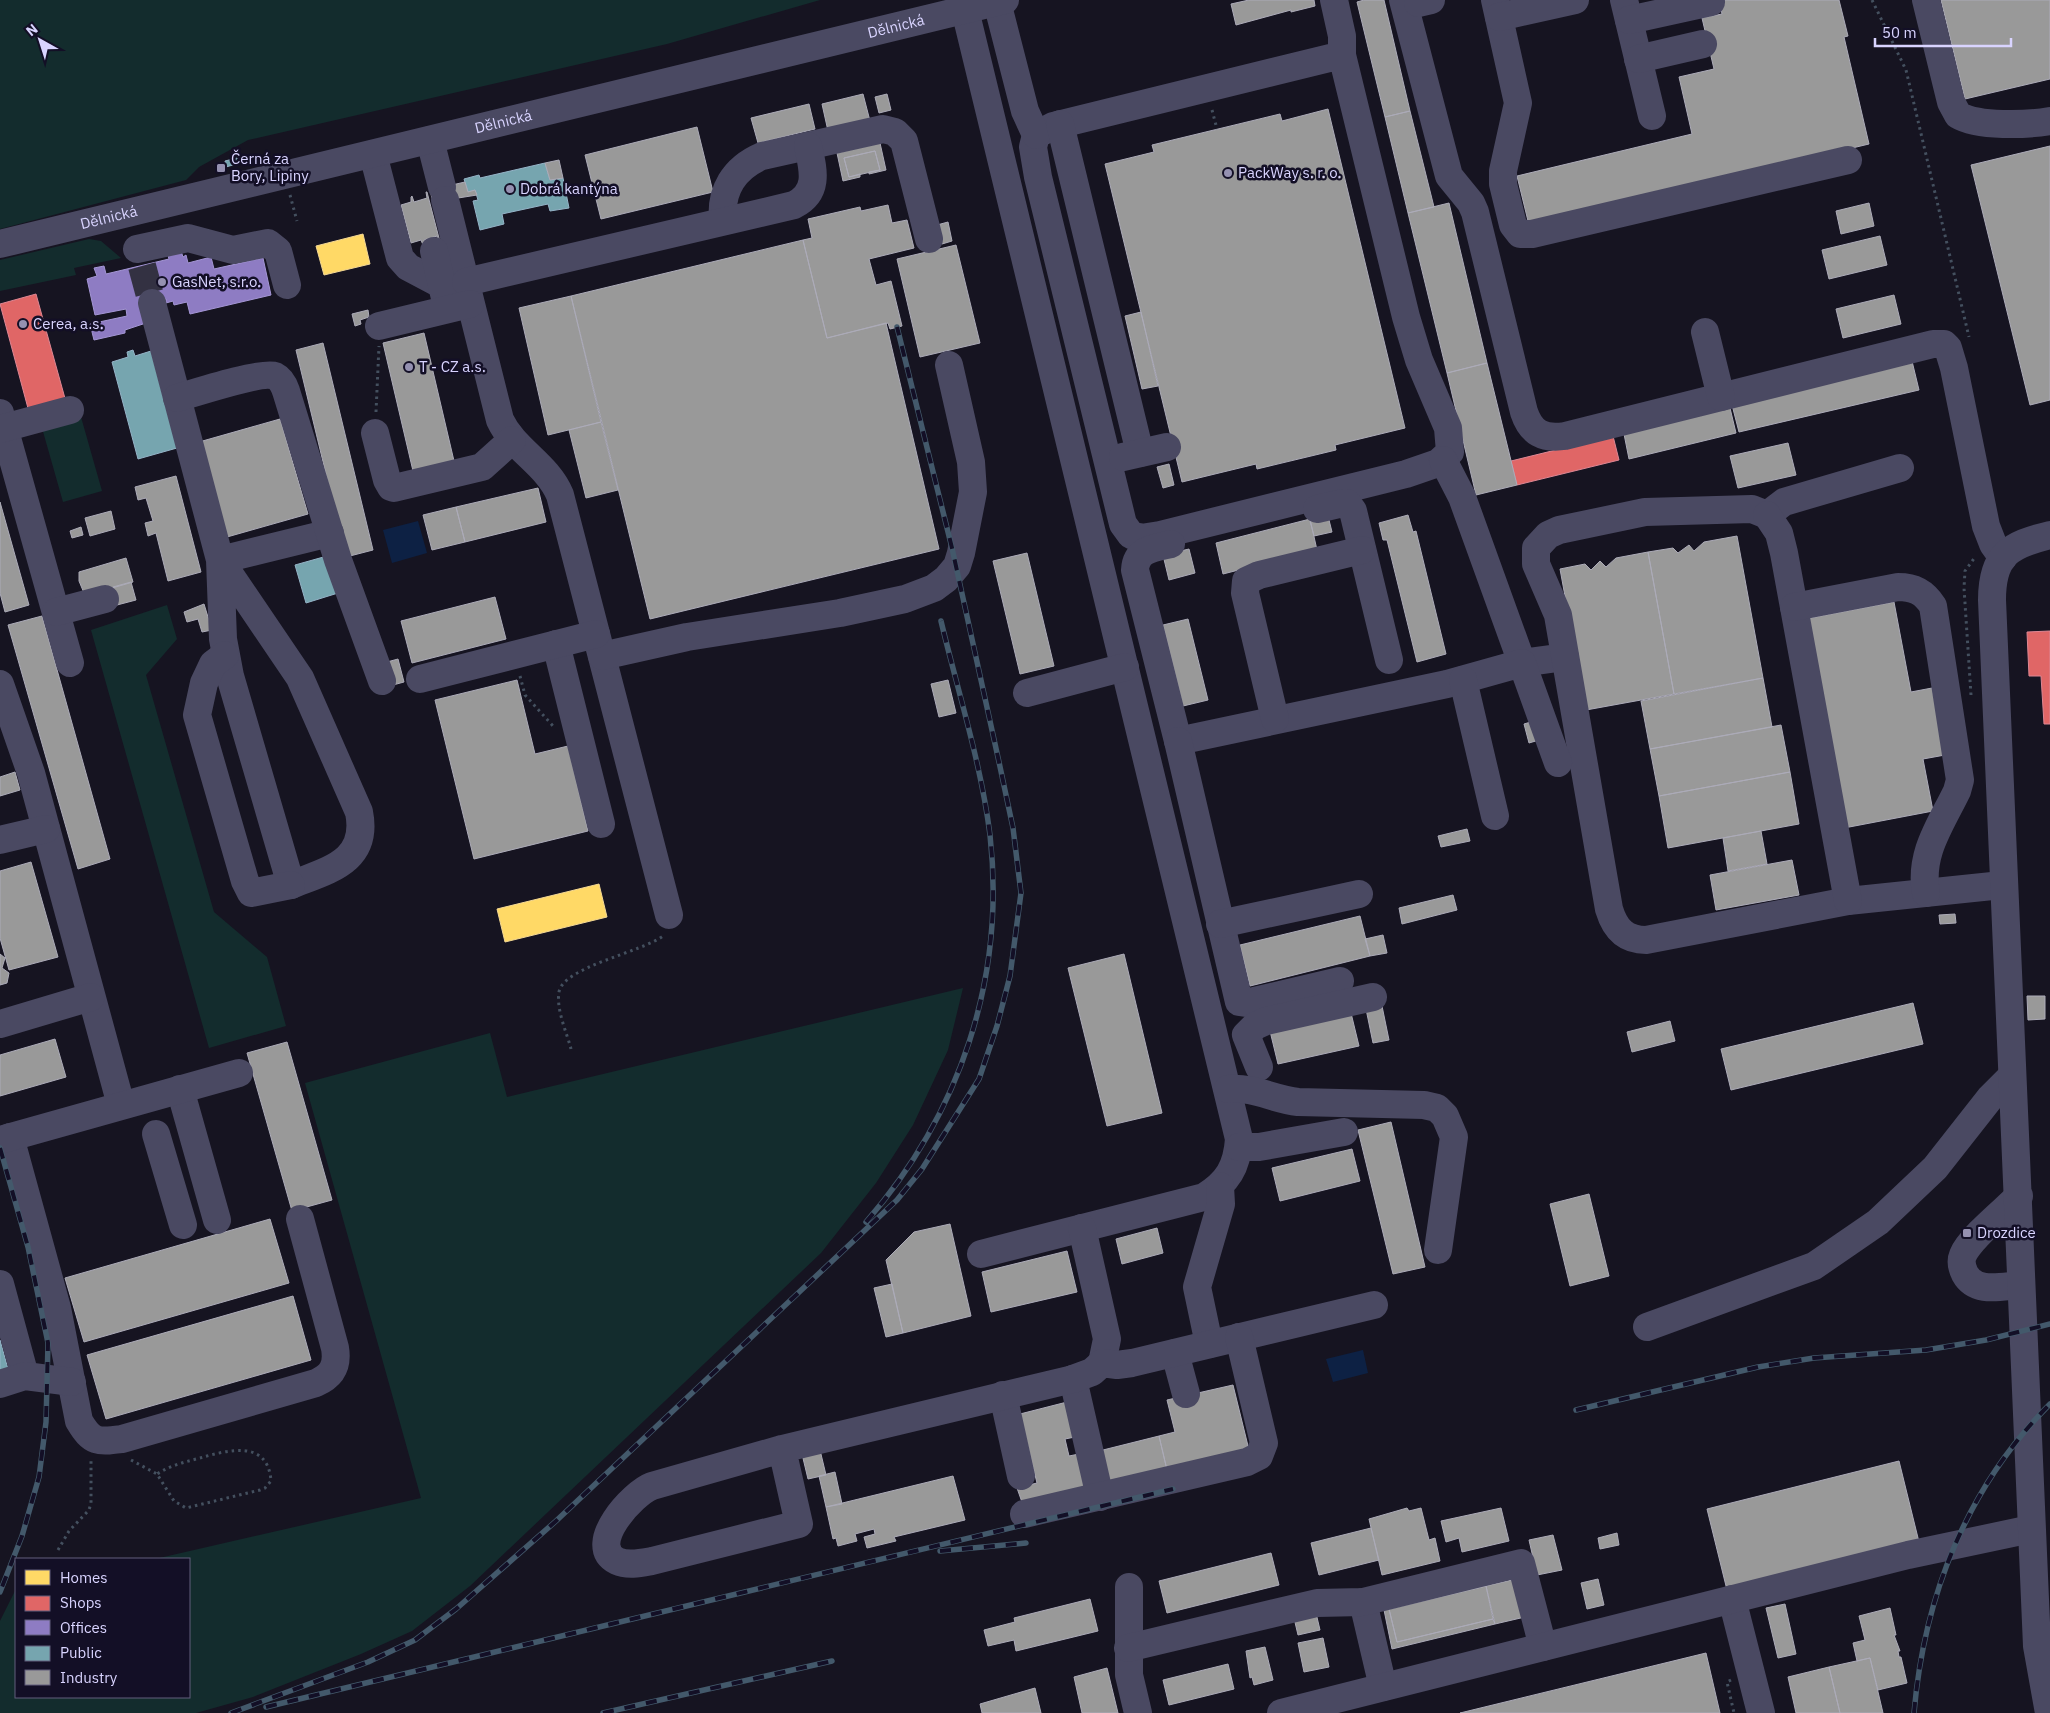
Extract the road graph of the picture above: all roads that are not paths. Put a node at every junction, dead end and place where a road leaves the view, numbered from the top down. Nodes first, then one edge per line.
1 (1334, 0) edge
2 (1575, 0) edge
3 (1926, 0) edge
4 (1001, 1) edge
5 (1417, 1) edge
6 (1711, 2) dead end
7 (1497, 8) edge
8 (965, 10) junction
9 (1626, 10) edge
10 (1703, 44) dead end
11 (1342, 55) junction
12 (1638, 59) junction
13 (1652, 116) dead end
14 (2050, 121) edge
15 (1060, 124) junction
16 (1036, 135) junction
17 (430, 140) junction
18 (808, 146) junction
19 (373, 154) junction
20 (1848, 160) dead end
21 (128, 213) junction
22 (1082, 213) junction
23 (723, 221) junction
24 (1049, 221) junction
25 (929, 240) dead end
26 (0, 244) edge
27 (434, 251) dead end
28 (1095, 266) junction
29 (1062, 274) junction
30 (287, 286) dead end
31 (456, 295) junction
32 (152, 303) tunnel mouth
33 (1104, 306) junction
34 (1072, 314) junction
35 (379, 326) road end
36 (1705, 332) dead end
37 (948, 365) dead end
38 (1721, 397) junction
39 (177, 398) junction
40 (70, 410) dead end
41 (1, 423) edge
42 (375, 433) road end
43 (512, 440) junction
44 (1167, 446) dead end
45 (1140, 453) junction
46 (1107, 460) junction
47 (1443, 460) junction
48 (1900, 468) dead end
49 (1767, 515) junction
50 (330, 533) junction
51 (2038, 538) edge
52 (1362, 550) junction
53 (2003, 558) junction
54 (220, 560) junction
55 (106, 599) dead end
56 (1794, 606) junction
57 (56, 612) junction
58 (556, 644) junction
59 (599, 645) junction
60 (225, 655) junction
61 (1565, 657) junction
62 (1389, 660) dead end
63 (1522, 662) junction
64 (70, 663) dead end
65 (1126, 667) junction
66 (420, 679) dead end
67 (1463, 680) junction
68 (382, 681) dead end
69 (0, 684) edge
70 (1027, 693) dead end
71 (1275, 719) junction
72 (1178, 740) junction
73 (1558, 763) dead end
74 (1495, 816) dead end
75 (600, 824) dead end
76 (46, 829) junction
77 (0, 840) edge
78 (291, 885) junction
79 (2002, 885) junction
80 (1926, 892) junction
81 (1359, 894) dead end
82 (1848, 901) junction
83 (669, 915) road end
84 (1220, 924) junction
85 (1340, 981) dead end
86 (91, 997) junction
87 (1374, 997) dead end
88 (0, 1024) edge
89 (1246, 1035) junction
90 (1217, 1042) junction
91 (1259, 1067) dead end
92 (239, 1073) dead end
93 (2012, 1076) junction
94 (180, 1089) junction
95 (1228, 1089) junction
96 (121, 1105) junction
97 (1344, 1132) dead end
98 (156, 1134) dead end
99 (5, 1139) edge
100 (1239, 1147) junction
101 (202, 1166) junction
102 (168, 1176) junction
103 (1220, 1186) junction
104 (2019, 1196) junction
105 (300, 1219) dead end
106 (217, 1220) dead end
107 (183, 1225) dead end
108 (1082, 1228) junction
109 (1438, 1250) dead end
110 (982, 1254) dead end
111 (0, 1284) edge
112 (2021, 1285) junction
113 (1374, 1305) dead end
114 (1647, 1327) dead end
115 (1239, 1337) junction
116 (1209, 1344) junction
117 (1175, 1353) junction
118 (1102, 1363) junction
119 (1072, 1379) junction
120 (12, 1380) edge
121 (72, 1382) junction
122 (1186, 1394) dead end
123 (1003, 1395) junction
124 (782, 1450) junction
125 (1022, 1476) dead end
126 (1100, 1497) junction
127 (1024, 1514) dead end
128 (2032, 1530) junction
129 (1128, 1587) dead end
130 (1732, 1599) junction
131 (1363, 1602) junction
132 (1543, 1647) junction
133 (1128, 1648) junction
134 (1383, 1687) junction
135 (1138, 1713) edge
136 (1281, 1713) edge
137 (1761, 1713) edge
138 (2049, 1713) edge

1 - 11 street
2 - 7 street
3 - 14 street
4 - 8 street, Dělnická
4 - 16 street
5 - 38 street
6 - 9 street
7 - 20 street
8 - 17 street, Dělnická
8 - 65 street
9 - 12 street
10 - 12 street
11 - 15 street
11 - 47 street
12 - 13 street
15 - 16 street
15 - 22 street
16 - 24 street
17 - 19 street, Dělnická
17 - 31 street
18 - 23 street
18 - 23 street
18 - 25 street
19 - 21 street, Dělnická
19 - 31 street
21 - 26 street, Dělnická
21 - 30 street
22 - 24 street
22 - 28 street
23 - 31 street
24 - 29 street
27 - 31 street
28 - 29 street
28 - 33 street
29 - 34 street
31 - 35 street
31 - 43 street
32 - 39 street
33 - 34 street
33 - 45 street
34 - 46 street
36 - 38 street
37 - 59 street
38 - 53 street
39 - 50 street
39 - 54 street
40 - 41 street
41 - 57 street
42 - 43 street
43 - 59 street
44 - 45 street
45 - 46 street
46 - 47 street
47 - 63 street
48 - 49 street
49 - 56 street
49 - 61 street
50 - 54 street
50 - 68 street
51 - 53 street
52 - 62 street
52 - 71 street
52 - 72 street
53 - 79 street
54 - 60 street
54 - 78 street
55 - 57 street
56 - 80 street
56 - 82 street
57 - 64 street
58 - 59 street
58 - 66 street
58 - 75 street
59 - 83 street
60 - 78 street
60 - 78 street
61 - 63 street
61 - 82 street
63 - 67 street
63 - 73 street
65 - 70 street
65 - 90 street
67 - 71 street
67 - 74 street
69 - 76 street
71 - 72 street
72 - 84 street
76 - 77 street
76 - 86 street
79 - 80 street
79 - 93 street
80 - 82 street
81 - 84 street
84 - 85 street
86 - 88 street
86 - 96 street
87 - 89 street
89 - 90 street
89 - 91 street
90 - 95 street
92 - 94 street
93 - 104 street
93 - 114 street
94 - 96 street
94 - 101 street
95 - 100 street
95 - 109 street
96 - 99 street
97 - 100 street
98 - 102 street
99 - 121 street
100 - 103 street
101 - 102 street
101 - 106 street
102 - 107 street
103 - 108 street
103 - 116 street
104 - 112 street
104 - 112 street
105 - 121 street
108 - 110 street
108 - 118 street
111 - 120 street
112 - 128 street
113 - 115 street
115 - 116 street
115 - 126 street
116 - 117 street
117 - 118 street
117 - 122 street
118 - 119 street
119 - 123 street
119 - 126 street
120 - 121 street
123 - 124 street
123 - 125 street
124 - 124 street
126 - 127 street
128 - 130 street
128 - 138 street
129 - 133 street
130 - 132 street
130 - 137 street
131 - 132 street
131 - 133 street
131 - 134 street
132 - 134 street
133 - 135 street
134 - 136 street

